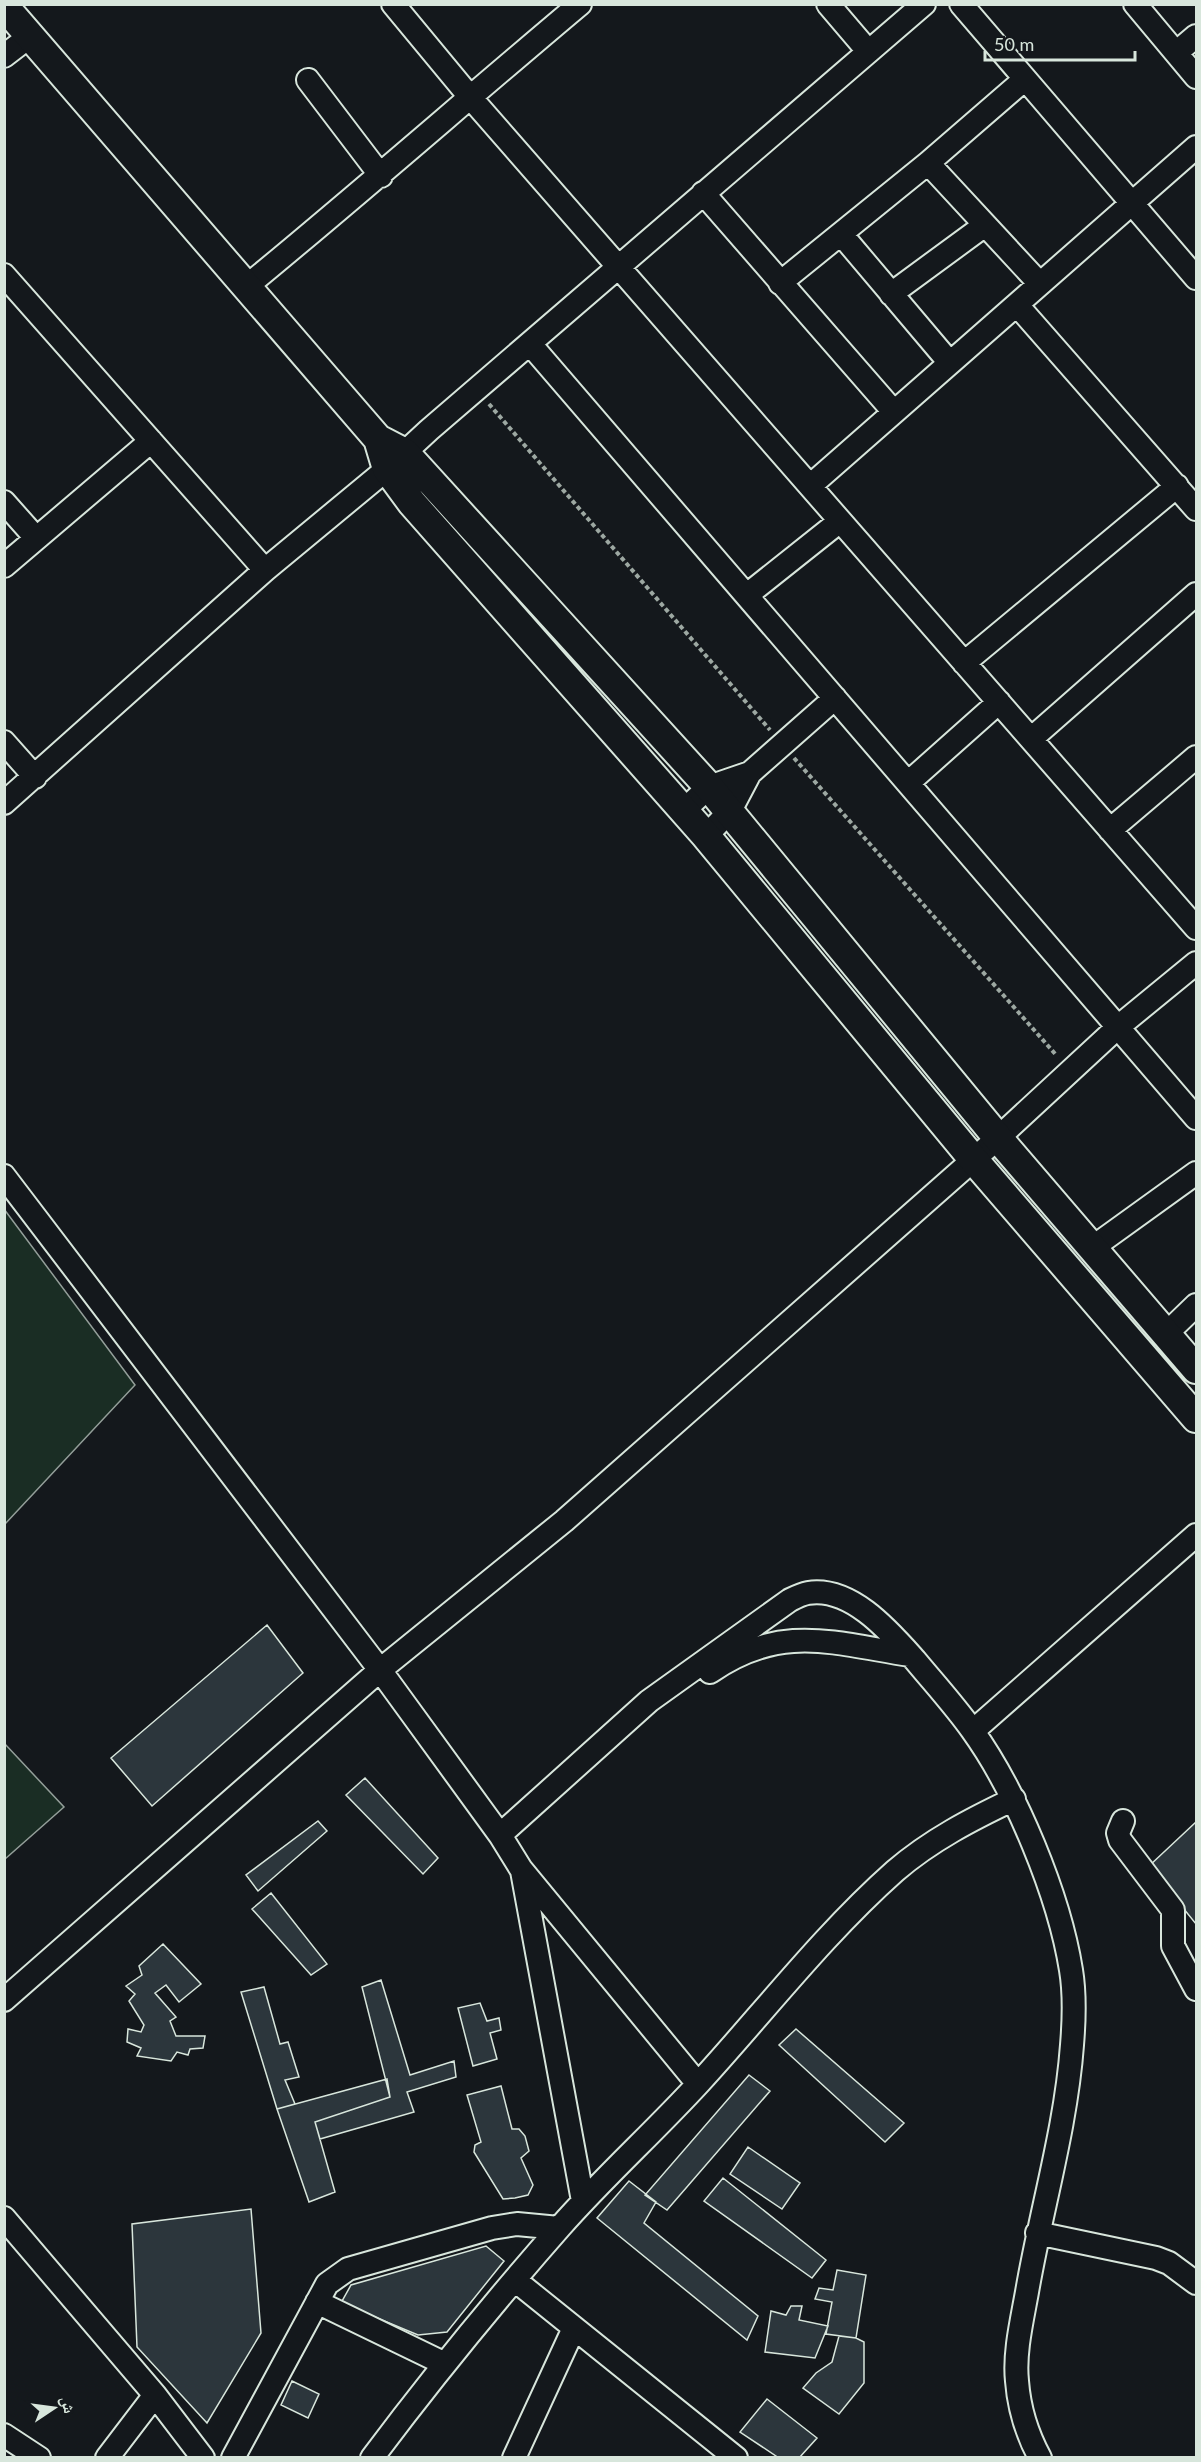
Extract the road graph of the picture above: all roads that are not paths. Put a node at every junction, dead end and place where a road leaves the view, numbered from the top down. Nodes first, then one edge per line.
1 (393, 4) edge
2 (580, 4) edge
3 (828, 4) edge
4 (924, 4) edge
5 (961, 4) edge
6 (1135, 4) edge
7 (4, 6) edge
8 (30, 36) junction
9 (1197, 36) edge
10 (868, 51) junction
11 (1176, 53) junction
12 (4, 56) edge
13 (1197, 77) edge
14 (1025, 79) junction
15 (308, 80) dead end
16 (470, 97) junction
17 (1197, 147) edge
18 (928, 164) junction
19 (381, 176) junction
20 (703, 193) junction
21 (1132, 204) junction
22 (985, 225) junction
23 (841, 234) junction
24 (618, 267) junction
25 (4, 275) edge
26 (1197, 278) edge
27 (780, 283) junction
28 (1040, 284) junction
29 (246, 286) junction
30 (891, 294) junction
31 (1017, 305) junction
32 (530, 344) junction
33 (950, 363) junction
34 (894, 412) junction
35 (151, 441) junction
36 (396, 461) junction
37 (810, 486) junction
38 (1177, 486) junction
39 (4, 502) edge
40 (1197, 509) edge
41 (840, 521) junction
42 (36, 538) junction
43 (4, 566) edge
44 (265, 570) junction
45 (747, 596) junction
46 (1194, 601) edge
47 (964, 663) junction
48 (835, 698) junction
49 (999, 702) junction
50 (1031, 739) junction
51 (4, 742) edge
52 (1197, 757) edge
53 (750, 773) junction
54 (35, 777) junction
55 (908, 783) junction
56 (710, 787) junction
57 (4, 803) edge
58 (683, 811) junction
59 (730, 811) junction
60 (1110, 830) junction
61 (706, 836) junction
62 (1197, 928) edge
63 (1197, 963) edge
64 (1118, 1027) junction
65 (1197, 1118) edge
66 (998, 1138) junction
67 (974, 1159) junction
68 (1197, 1173) edge
69 (4, 1176) edge
70 (1092, 1248) junction
71 (1197, 1305) edge
72 (1166, 1334) junction
73 (1197, 1370) edge
74 (1197, 1418) edge
75 (1197, 1535) edge
76 (754, 1636) junction
77 (910, 1655) junction
78 (380, 1670) junction
79 (973, 1731) junction
80 (1014, 1798) junction
81 (1123, 1821) dead end
82 (500, 1835) junction
83 (521, 1869) junction
84 (1197, 1989) edge
85 (4, 2000) edge
86 (698, 2084) junction
87 (584, 2201) junction
88 (4, 2218) edge
89 (559, 2228) junction
90 (1037, 2233) junction
91 (516, 2281) junction
92 (1197, 2283) edge
93 (317, 2302) junction
94 (574, 2328) junction
95 (444, 2363) junction
96 (155, 2395) junction
97 (4, 2435) edge
98 (722, 2453) edge
99 (39, 2457) edge
100 (107, 2457) edge
101 (203, 2457) edge
102 (233, 2457) edge
103 (372, 2457) edge
104 (514, 2457) edge
105 (1040, 2457) edge

1 - 16 street
2 - 16 street
3 - 10 street
4 - 10 street
5 - 14 street
6 - 11 street
7 - 8 main road
8 - 12 street
8 - 29 main road
9 - 11 street
10 - 20 street
11 - 13 street
14 - 18 street
14 - 21 street
15 - 19 street
16 - 19 street
16 - 24 street
17 - 21 street
18 - 22 street
18 - 23 street
19 - 29 street
20 - 24 street
20 - 27 street
21 - 26 street
21 - 28 street
22 - 28 street
22 - 30 street
23 - 27 street
23 - 30 street
24 - 32 street
24 - 37 street
25 - 35 street
27 - 34 street
28 - 31 street
29 - 36 main road
30 - 33 street
31 - 33 street
31 - 38 street
32 - 36 street
32 - 45 street
33 - 34 street
34 - 37 street
35 - 42 street
35 - 44 street
36 - 44 street
36 - 56 main road
36 - 58 main road
37 - 41 street
38 - 40 street
38 - 47 street
39 - 42 street
41 - 45 street
41 - 47 street
42 - 43 street
44 - 54 street
45 - 48 street
46 - 50 street
47 - 49 street
48 - 53 street
48 - 55 street
49 - 50 street
49 - 55 street
50 - 60 street
51 - 54 street
52 - 60 street
53 - 56 street
53 - 59 street
54 - 57 street
55 - 64 street
56 - 58 street
56 - 59 main road
58 - 61 main road
59 - 61 street
59 - 66 main road
60 - 62 street
61 - 67 main road
63 - 64 street
64 - 65 street
64 - 66 street
66 - 67 street
66 - 70 main road
67 - 74 main road
67 - 78 street
68 - 70 street
69 - 78 street
70 - 72 main road
71 - 72 street
72 - 73 main road
75 - 79 street
76 - 77 street
76 - 77 street
76 - 82 street
77 - 79 street
78 - 82 street
78 - 85 street
79 - 80 street
80 - 86 street
80 - 90 street
81 - 84 street
82 - 83 street
83 - 86 street
83 - 87 street
86 - 87 street
87 - 89 street
88 - 96 street
89 - 91 street
89 - 93 street
90 - 92 street
90 - 105 street
91 - 94 street
91 - 95 street
93 - 95 street
93 - 102 street
94 - 98 street
94 - 104 street
95 - 103 street
96 - 100 street
96 - 101 street
97 - 99 street

